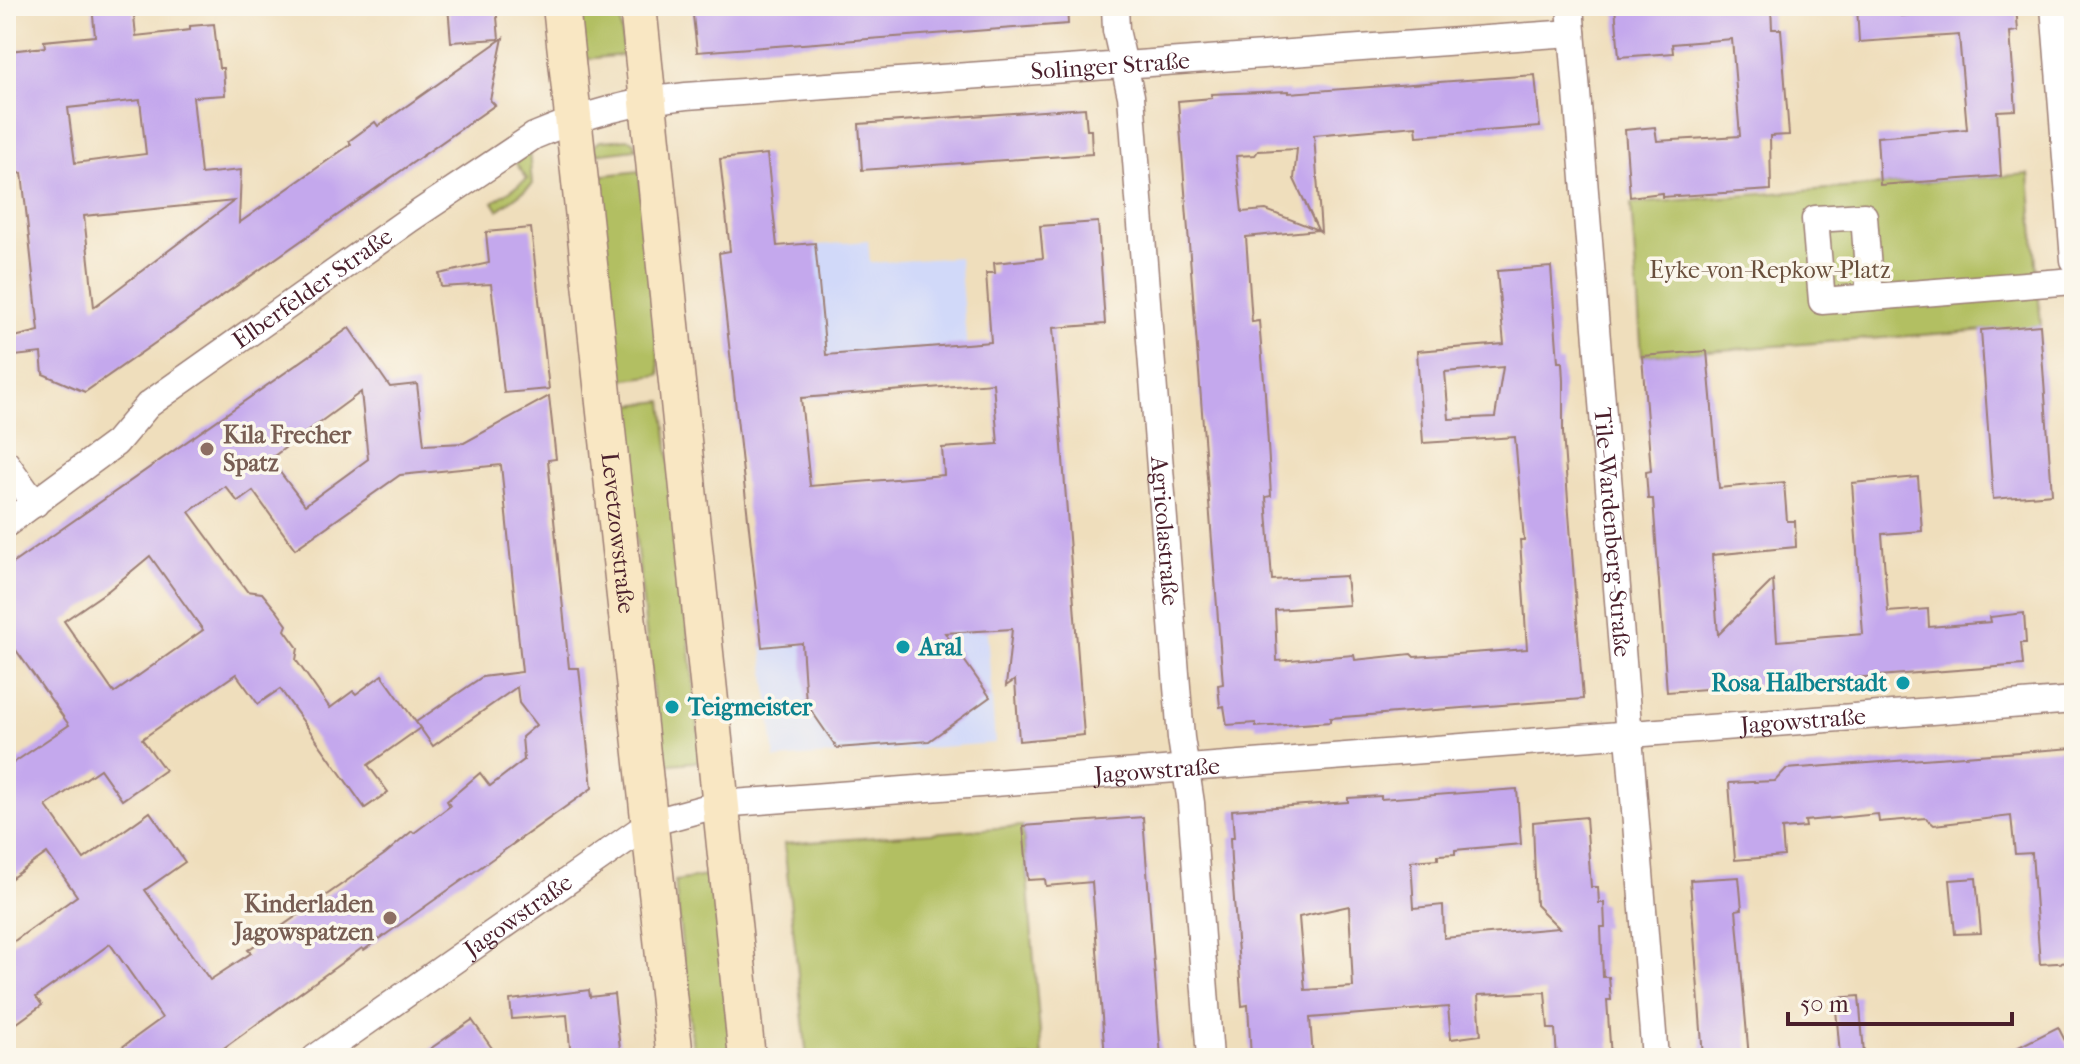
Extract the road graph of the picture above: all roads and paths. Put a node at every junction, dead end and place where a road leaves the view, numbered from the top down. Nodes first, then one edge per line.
1 (561, 6) edge
2 (638, 6) edge
3 (1115, 6) edge
4 (1570, 6) edge
5 (2054, 6) edge
6 (1572, 33) junction
7 (1124, 65) junction
8 (648, 100) junction
9 (573, 119) junction
10 (2074, 260) edge
11 (2074, 281) edge
12 (1870, 297) dead end
13 (6, 463) edge
14 (35, 504) junction
15 (6, 524) edge
16 (2074, 700) edge
17 (1627, 734) junction
18 (1186, 768) junction
19 (720, 804) junction
20 (650, 823) junction
21 (315, 1058) edge
22 (675, 1058) edge
23 (747, 1058) edge
24 (1210, 1058) edge
25 (1655, 1058) edge

1 - 9 main road, Levetzowstraße
2 - 8 main road
3 - 7 street, Agricolastraße
4 - 6 street, Tile-Wardenberg-Straße
5 - 10 street
6 - 7 street, Solinger Straße
6 - 17 street, Tile-Wardenberg-Straße
7 - 8 street, Solinger Straße
7 - 18 street, Agricolastraße
8 - 9 street, Elberfelder Straße
8 - 19 main road
9 - 14 street, Elberfelder Straße
9 - 20 main road, Levetzowstraße
11 - 12 street
13 - 14 street
14 - 15 street, Elberfelder Straße
16 - 17 street, Jagowstraße
17 - 18 street, Jagowstraße
17 - 25 street, Tile-Wardenberg-Straße
18 - 19 street, Jagowstraße
18 - 24 street, Agricolastraße
19 - 20 street, Jagowstraße
19 - 23 main road
20 - 21 street, Jagowstraße
20 - 22 main road, Levetzowstraße

